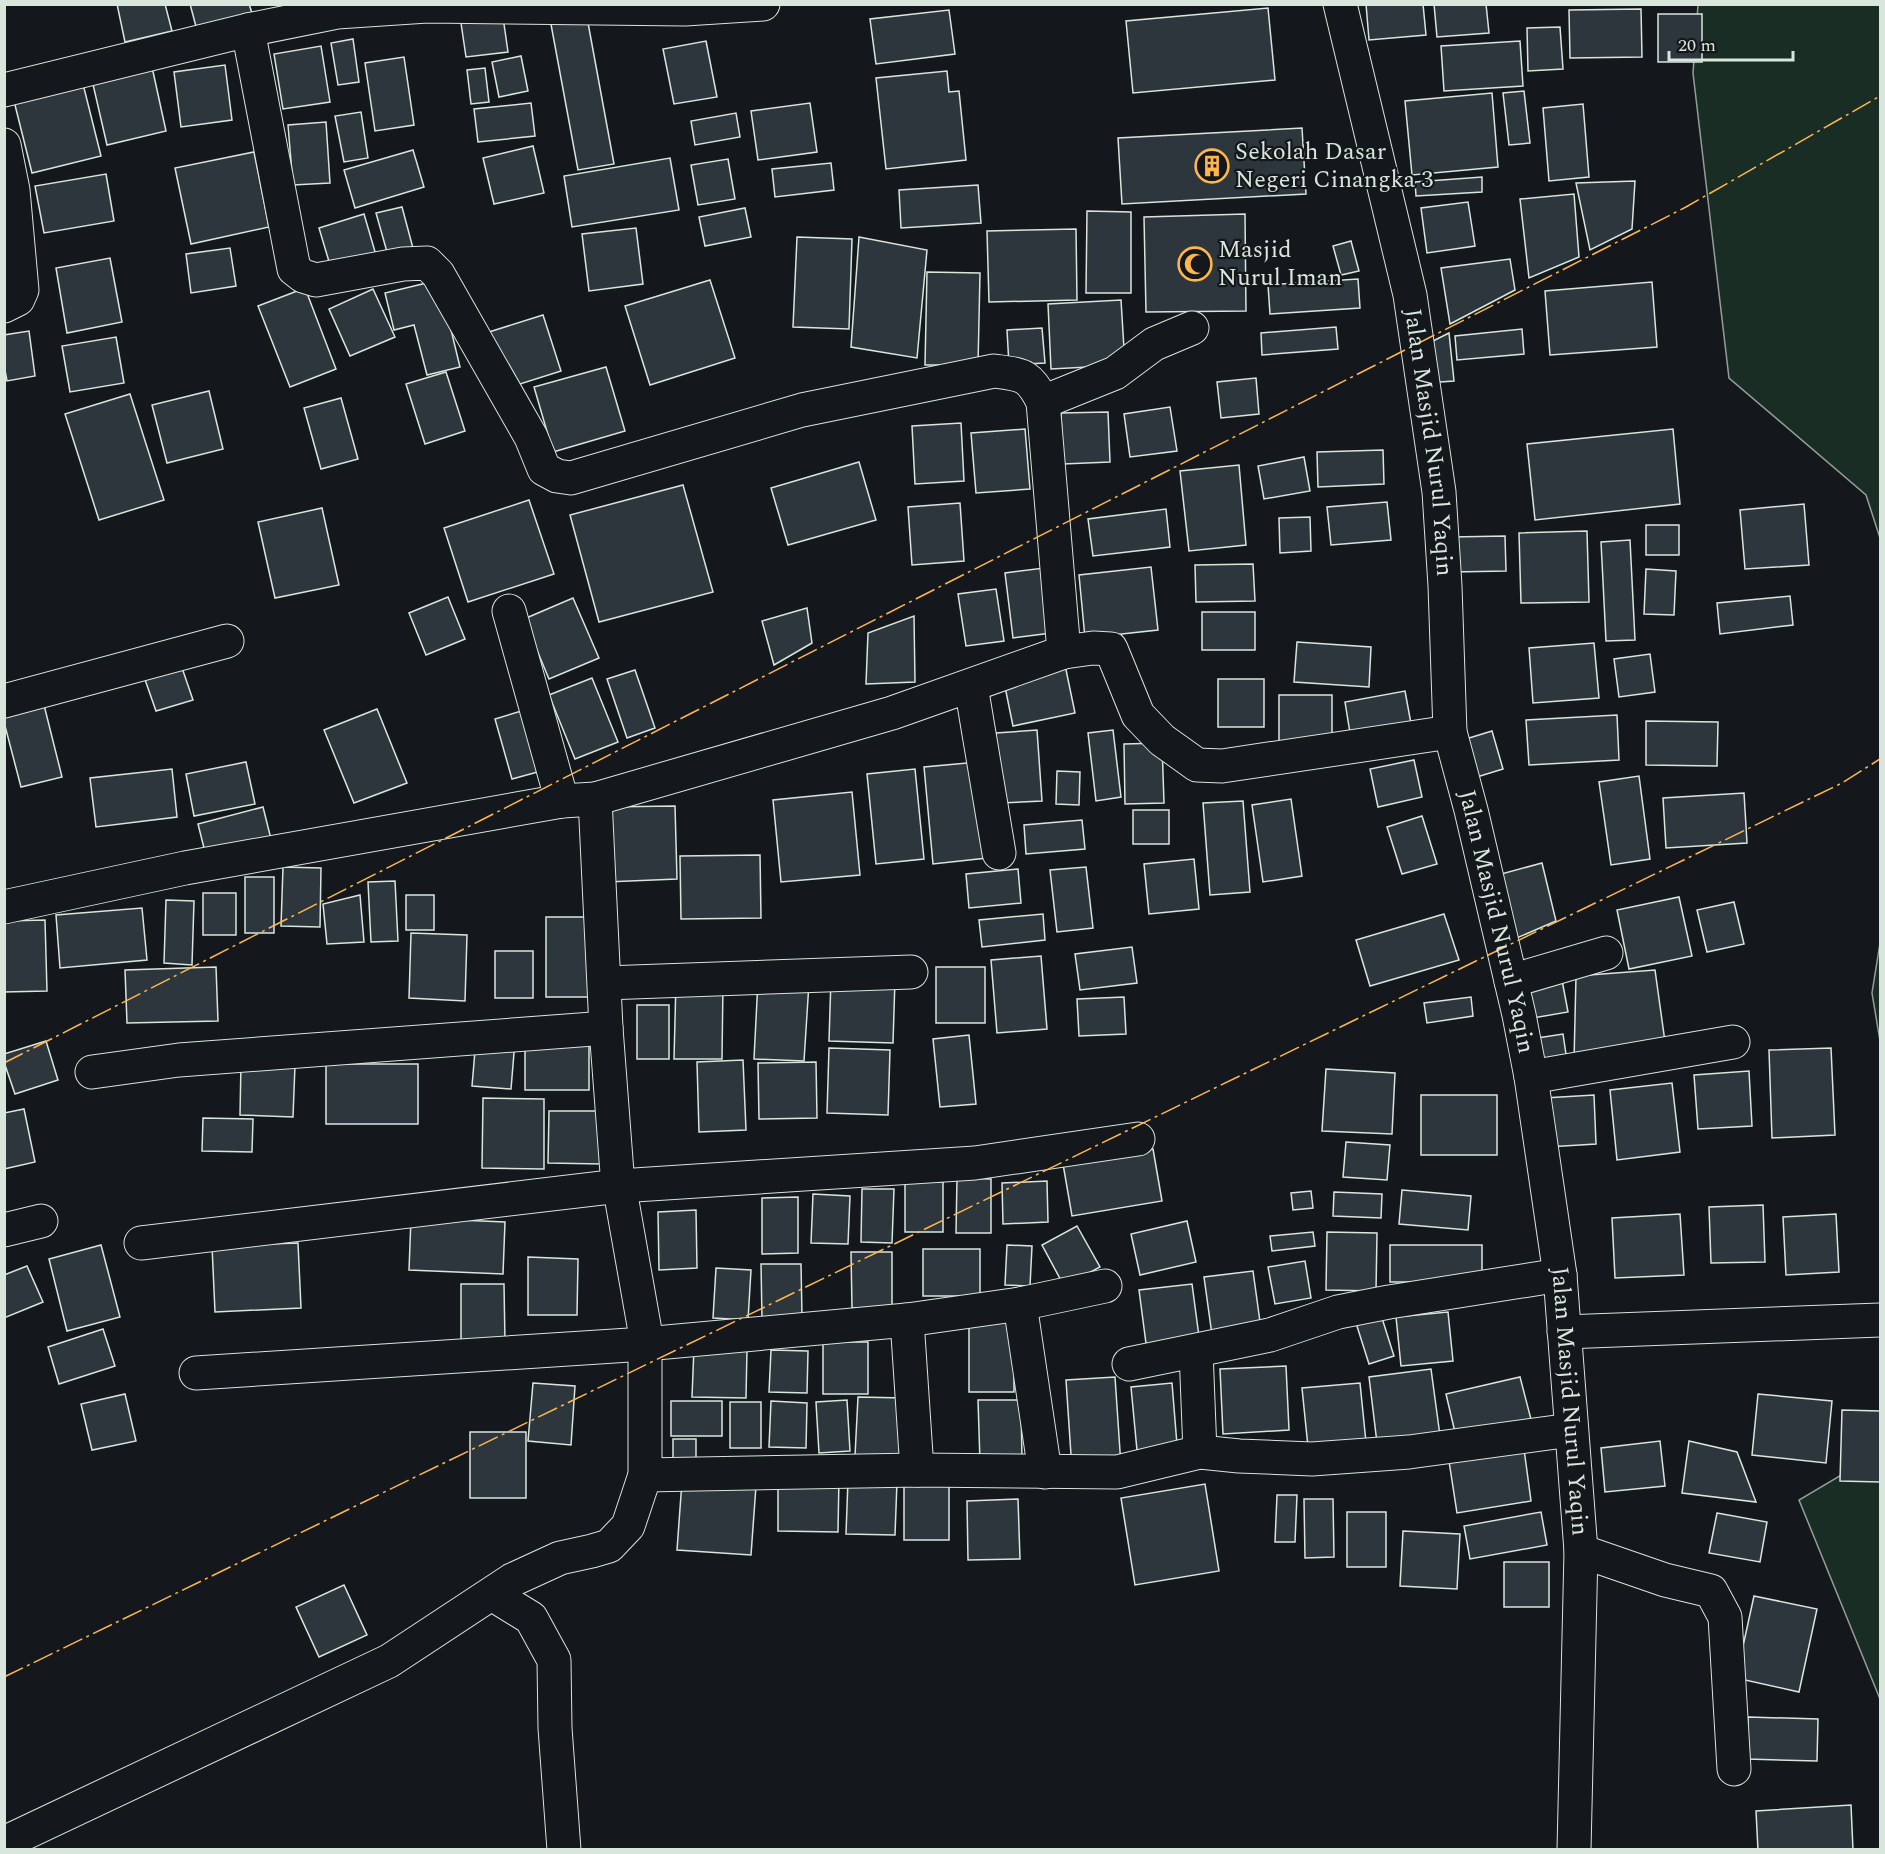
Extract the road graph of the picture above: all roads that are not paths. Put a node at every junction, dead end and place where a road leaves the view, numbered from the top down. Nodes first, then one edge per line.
1 (763, 4) edge
2 (1340, 4) edge
3 (337, 8) edge
4 (248, 30) junction
5 (4, 90) edge
6 (4, 145) edge
7 (4, 306) edge
8 (1192, 328) dead end
9 (1043, 402) junction
10 (509, 611) dead end
11 (227, 641) dead end
12 (1064, 652) junction
13 (971, 686) junction
14 (4, 702) edge
15 (1450, 732) junction
16 (595, 799) junction
17 (562, 801) junction
18 (999, 853) dead end
19 (4, 907) edge
20 (1606, 953) dead end
21 (911, 972) dead end
22 (1511, 981) junction
23 (604, 983) junction
24 (606, 1028) junction
25 (1733, 1042) dead end
26 (92, 1072) dead end
27 (1531, 1077) junction
28 (1138, 1139) dead end
29 (619, 1186) junction
30 (41, 1221) dead end
31 (4, 1230) edge
32 (141, 1243) dead end
33 (1560, 1275) junction
34 (1105, 1286) dead end
35 (1020, 1304) junction
36 (907, 1320) junction
37 (1881, 1320) edge
38 (1564, 1332) junction
39 (645, 1344) junction
40 (1196, 1351) junction
41 (1129, 1364) dead end
42 (196, 1373) dead end
43 (1571, 1430) junction
44 (1200, 1452) junction
45 (917, 1470) junction
46 (1045, 1472) junction
47 (645, 1475) junction
48 (1581, 1551) junction
49 (492, 1594) junction
50 (1734, 1769) dead end
51 (4, 1843) edge
52 (564, 1850) edge
53 (1574, 1850) edge

1 - 3 street
2 - 15 street, Jalan Masjid Nurul Yaqin
3 - 4 street
4 - 5 street
4 - 9 street
6 - 7 street
8 - 9 street
9 - 12 street
10 - 17 street
11 - 14 street
12 - 13 street
12 - 15 street
13 - 16 street
13 - 18 street
15 - 22 street, Jalan Masjid Nurul Yaqin
16 - 17 street
16 - 23 street
17 - 19 street
20 - 22 street
21 - 23 street
22 - 27 street, Jalan Masjid Nurul Yaqin
23 - 24 street
24 - 26 street
24 - 29 street
25 - 27 street
27 - 33 street, Jalan Masjid Nurul Yaqin
28 - 29 street
29 - 32 street
29 - 39 street
30 - 31 street
33 - 38 street, Jalan Masjid Nurul Yaqin
33 - 40 street
34 - 35 street
35 - 36 street
35 - 46 street
36 - 39 street
36 - 45 street
37 - 38 street
38 - 43 street, Jalan Masjid Nurul Yaqin
39 - 42 street
39 - 47 street
40 - 41 street
40 - 44 street
43 - 44 street
43 - 48 street, Jalan Masjid Nurul Yaqin
44 - 46 street
45 - 46 street
45 - 47 street
47 - 49 street
48 - 50 street
48 - 53 street, Jalan Masjid Nurul Yaqin
49 - 51 street
49 - 52 street

